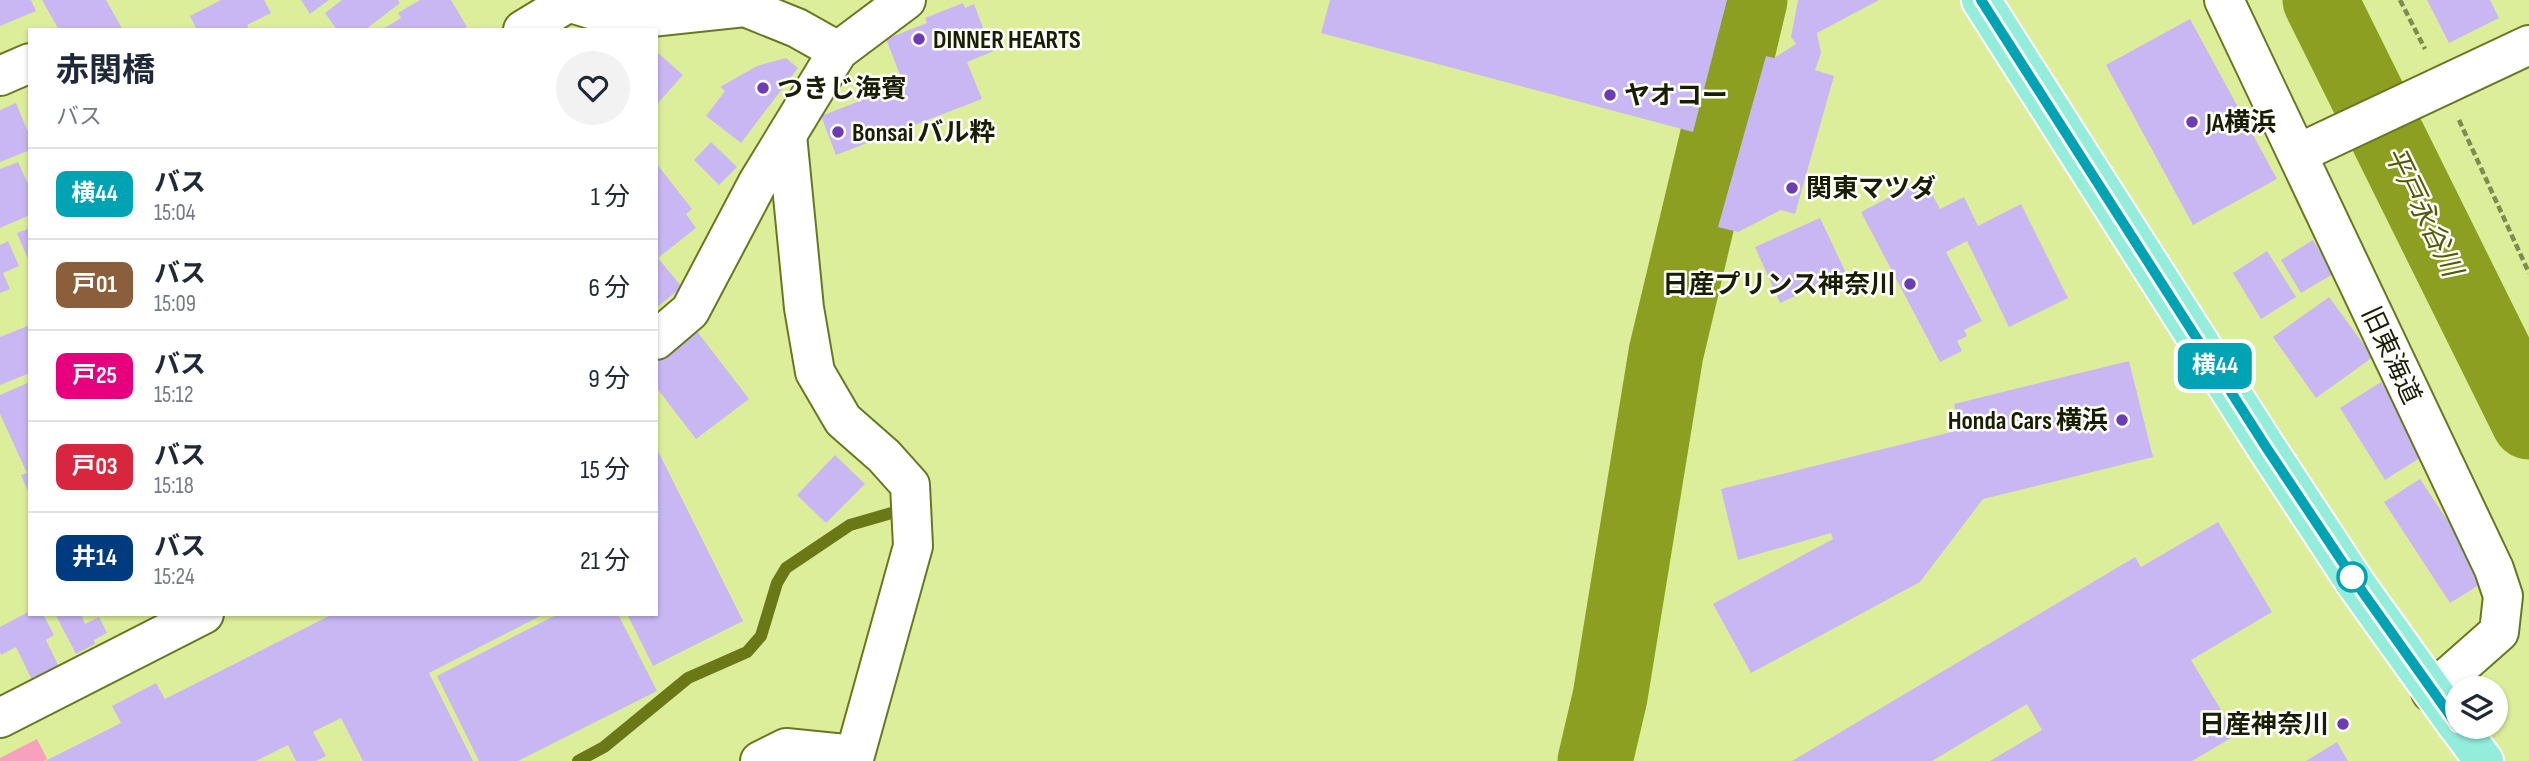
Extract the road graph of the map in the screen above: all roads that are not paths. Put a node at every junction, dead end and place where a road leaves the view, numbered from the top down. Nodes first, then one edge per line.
1 (906, 0) edge
2 (1981, 0) edge
3 (2224, 0) edge
4 (565, 1) edge
5 (526, 28) edge
6 (838, 51) junction
7 (2527, 54) edge
8 (28, 64) edge
9 (0, 76) edge
10 (787, 135) junction
11 (2309, 147) junction
12 (658, 338) edge
13 (200, 616) edge
14 (2431, 692) junction
15 (2445, 710) edge
16 (0, 718) edge
17 (2467, 739) edge
18 (857, 758) edge
19 (760, 761) edge
20 (2484, 761) edge

1 - 6 street
2 - 14 highway
3 - 11 street, 旧東海道
4 - 5 street
4 - 6 street
6 - 10 street
7 - 11 street
8 - 9 street
10 - 12 street
10 - 18 street
11 - 14 street, 旧東海道
13 - 16 street
14 - 15 highway
17 - 20 highway
18 - 19 street

